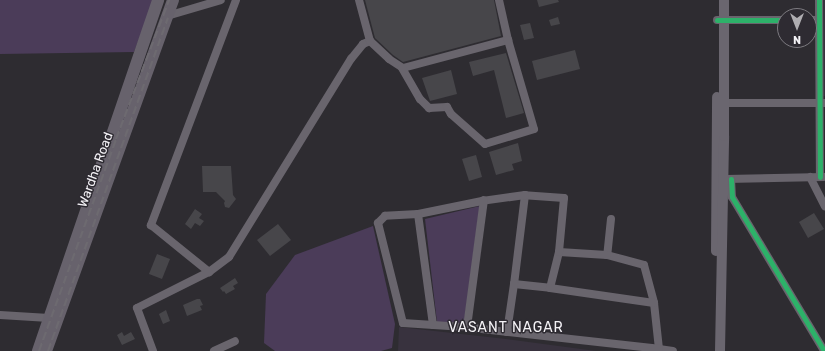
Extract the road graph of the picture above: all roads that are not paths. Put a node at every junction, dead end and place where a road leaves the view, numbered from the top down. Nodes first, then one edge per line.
1 (158, 0) edge
2 (173, 0) edge
3 (221, 0) edge
4 (236, 0) edge
5 (359, 0) edge
6 (499, 0) edge
7 (717, 0) edge
8 (724, 0) edge
9 (819, 0) edge
10 (167, 16) junction
11 (720, 20) junction
12 (777, 20) edge
13 (819, 20) joint
14 (508, 40) junction
15 (370, 41) junction
16 (402, 68) junction
17 (720, 102) junction
18 (822, 102) edge
19 (810, 177) junction
20 (822, 177) edge
21 (724, 179) junction
22 (525, 195) junction
23 (484, 200) junction
24 (825, 206) edge
25 (418, 214) junction
26 (611, 219) dead end
27 (559, 252) junction
28 (607, 255) junction
29 (209, 272) junction
30 (514, 284) junction
31 (550, 288) junction
32 (654, 303) junction
33 (0, 315) edge
34 (49, 318) junction
35 (433, 325) junction
36 (467, 327) junction
37 (507, 332) junction
38 (235, 341) dead end
39 (659, 349) junction
40 (38, 351) edge
41 (46, 351) edge
42 (153, 351) edge
43 (214, 351) edge
44 (673, 351) edge
45 (715, 351) edge
46 (720, 351) edge
47 (824, 351) edge

1 - 34 highway, Wardha Road
2 - 10 highway, Wardha Road
3 - 10 street
4 - 29 street
5 - 15 street
6 - 14 street
7 - 11 main road
8 - 11 main road
9 - 13 street
10 - 41 highway, Wardha Road
11 - 12 street
11 - 17 main road
13 - 18 street
14 - 16 street
14 - 16 street
15 - 16 street
15 - 29 street
17 - 18 street
17 - 21 main road
18 - 20 street
19 - 20 street
19 - 21 street
19 - 24 street
21 - 45 main road
21 - 46 main road
21 - 47 street
22 - 23 street
22 - 27 street
22 - 30 street
23 - 25 street
23 - 36 street
25 - 35 street
25 - 35 street
26 - 28 street
27 - 28 street
27 - 31 street
28 - 32 street
29 - 42 street
30 - 31 street
30 - 37 street
31 - 32 street
32 - 39 street
33 - 34 street
34 - 40 highway, Wardha Road
35 - 36 street
36 - 37 street
37 - 39 street
38 - 43 street
39 - 44 street

